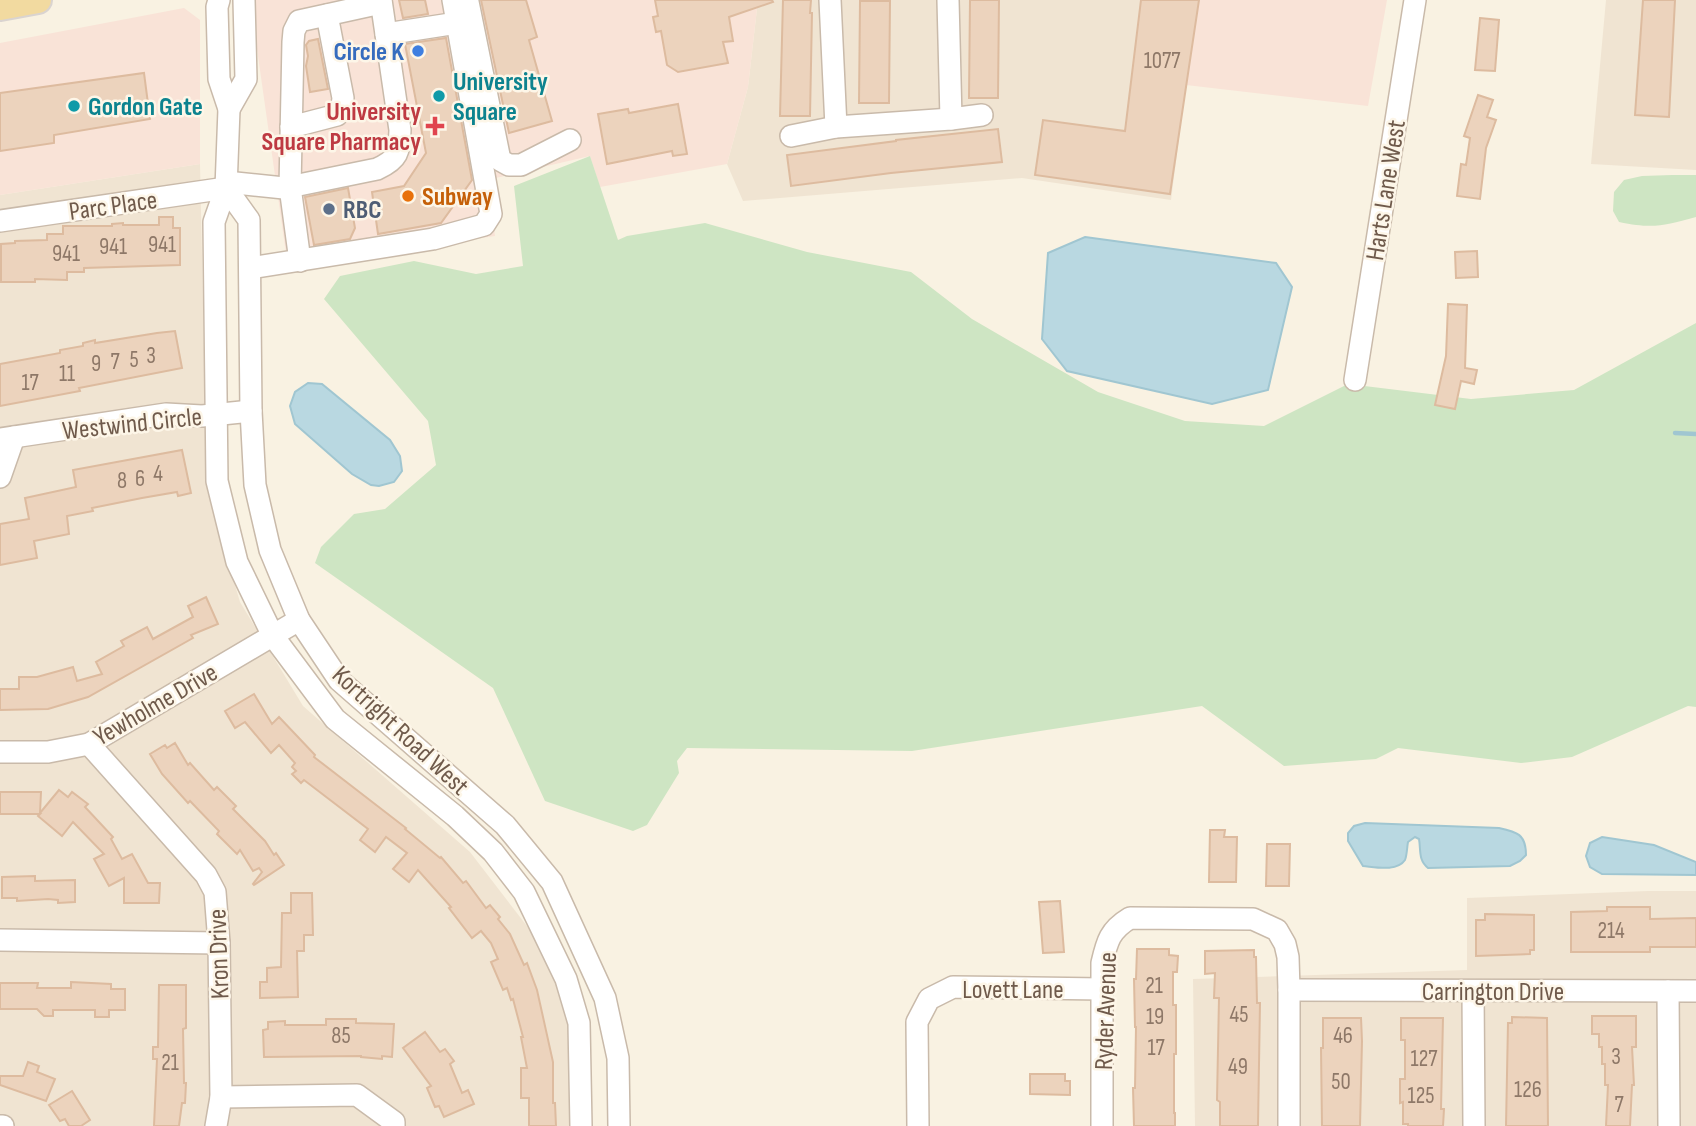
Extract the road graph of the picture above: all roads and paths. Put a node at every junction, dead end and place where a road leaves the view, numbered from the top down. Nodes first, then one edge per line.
1 (38, 0) edge
2 (219, 0) edge
3 (244, 0) edge
4 (453, 0) edge
5 (467, 0) edge
6 (830, 0) edge
7 (948, 0) edge
8 (1415, 0) edge
9 (381, 1) edge
10 (0, 7) edge
11 (327, 15) junction
12 (457, 23) junction
13 (386, 34) junction
14 (229, 109) junction
15 (982, 115) dead end
16 (951, 119) junction
17 (291, 127) junction
18 (836, 127) junction
19 (790, 136) dead end
20 (570, 140) dead end
21 (226, 185) junction
22 (290, 187) junction
23 (0, 221) edge
24 (300, 261) junction
25 (250, 268) junction
26 (1355, 380) dead end
27 (251, 411) junction
28 (217, 415) junction
29 (7, 438) edge
30 (0, 477) edge
31 (299, 620) junction
32 (273, 636) junction
33 (89, 744) junction
34 (0, 752) edge
35 (0, 940) edge
36 (219, 943) junction
37 (1102, 989) junction
38 (1289, 990) junction
39 (1474, 991) junction
40 (1668, 991) junction
41 (1696, 991) edge
42 (221, 1097) junction
43 (216, 1126) edge
44 (394, 1126) edge
45 (580, 1126) edge
46 (619, 1126) edge
47 (918, 1126) edge
48 (1102, 1126) edge
49 (1289, 1126) edge
50 (1474, 1126) edge
51 (1669, 1126) edge

1 - 10 main road
2 - 14 street, Kortright Road West
3 - 14 street, Kortright Road West
4 - 12 street
5 - 20 street
6 - 18 street
7 - 16 street
8 - 26 street, Harts Lane West
9 - 11 street
9 - 13 street
11 - 17 street
11 - 17 street
12 - 13 street
12 - 24 street
13 - 22 street, Parc Place
14 - 21 street, Kortright Road West
15 - 16 street
16 - 18 street
17 - 22 street
18 - 19 street
21 - 22 street, Parc Place
21 - 23 street, Parc Place
21 - 25 street, Kortright Road West
21 - 28 street, Kortright Road West
22 - 24 street
24 - 25 street
25 - 27 street, Kortright Road West
27 - 28 street, Westwind Circle
27 - 31 street, Kortright Road West
28 - 29 street, Westwind Circle
28 - 32 street, Kortright Road West
29 - 30 street, Westwind Circle
31 - 32 street, Yewholme Drive
31 - 46 street, Kortright Road West
32 - 33 street, Yewholme Drive
32 - 45 street, Kortright Road West
33 - 34 street, Yewholme Drive
33 - 36 street, Kron Drive
35 - 36 street
36 - 42 street, Kron Drive
37 - 38 street, Ryder Avenue
37 - 47 street, Lovett Lane
37 - 48 street, Ryder Avenue
38 - 39 street, Carrington Drive
38 - 49 street, Ryder Avenue
39 - 40 street, Carrington Drive
39 - 50 street
40 - 41 street, Carrington Drive
40 - 51 street
42 - 43 street, Kron Drive
42 - 44 street

